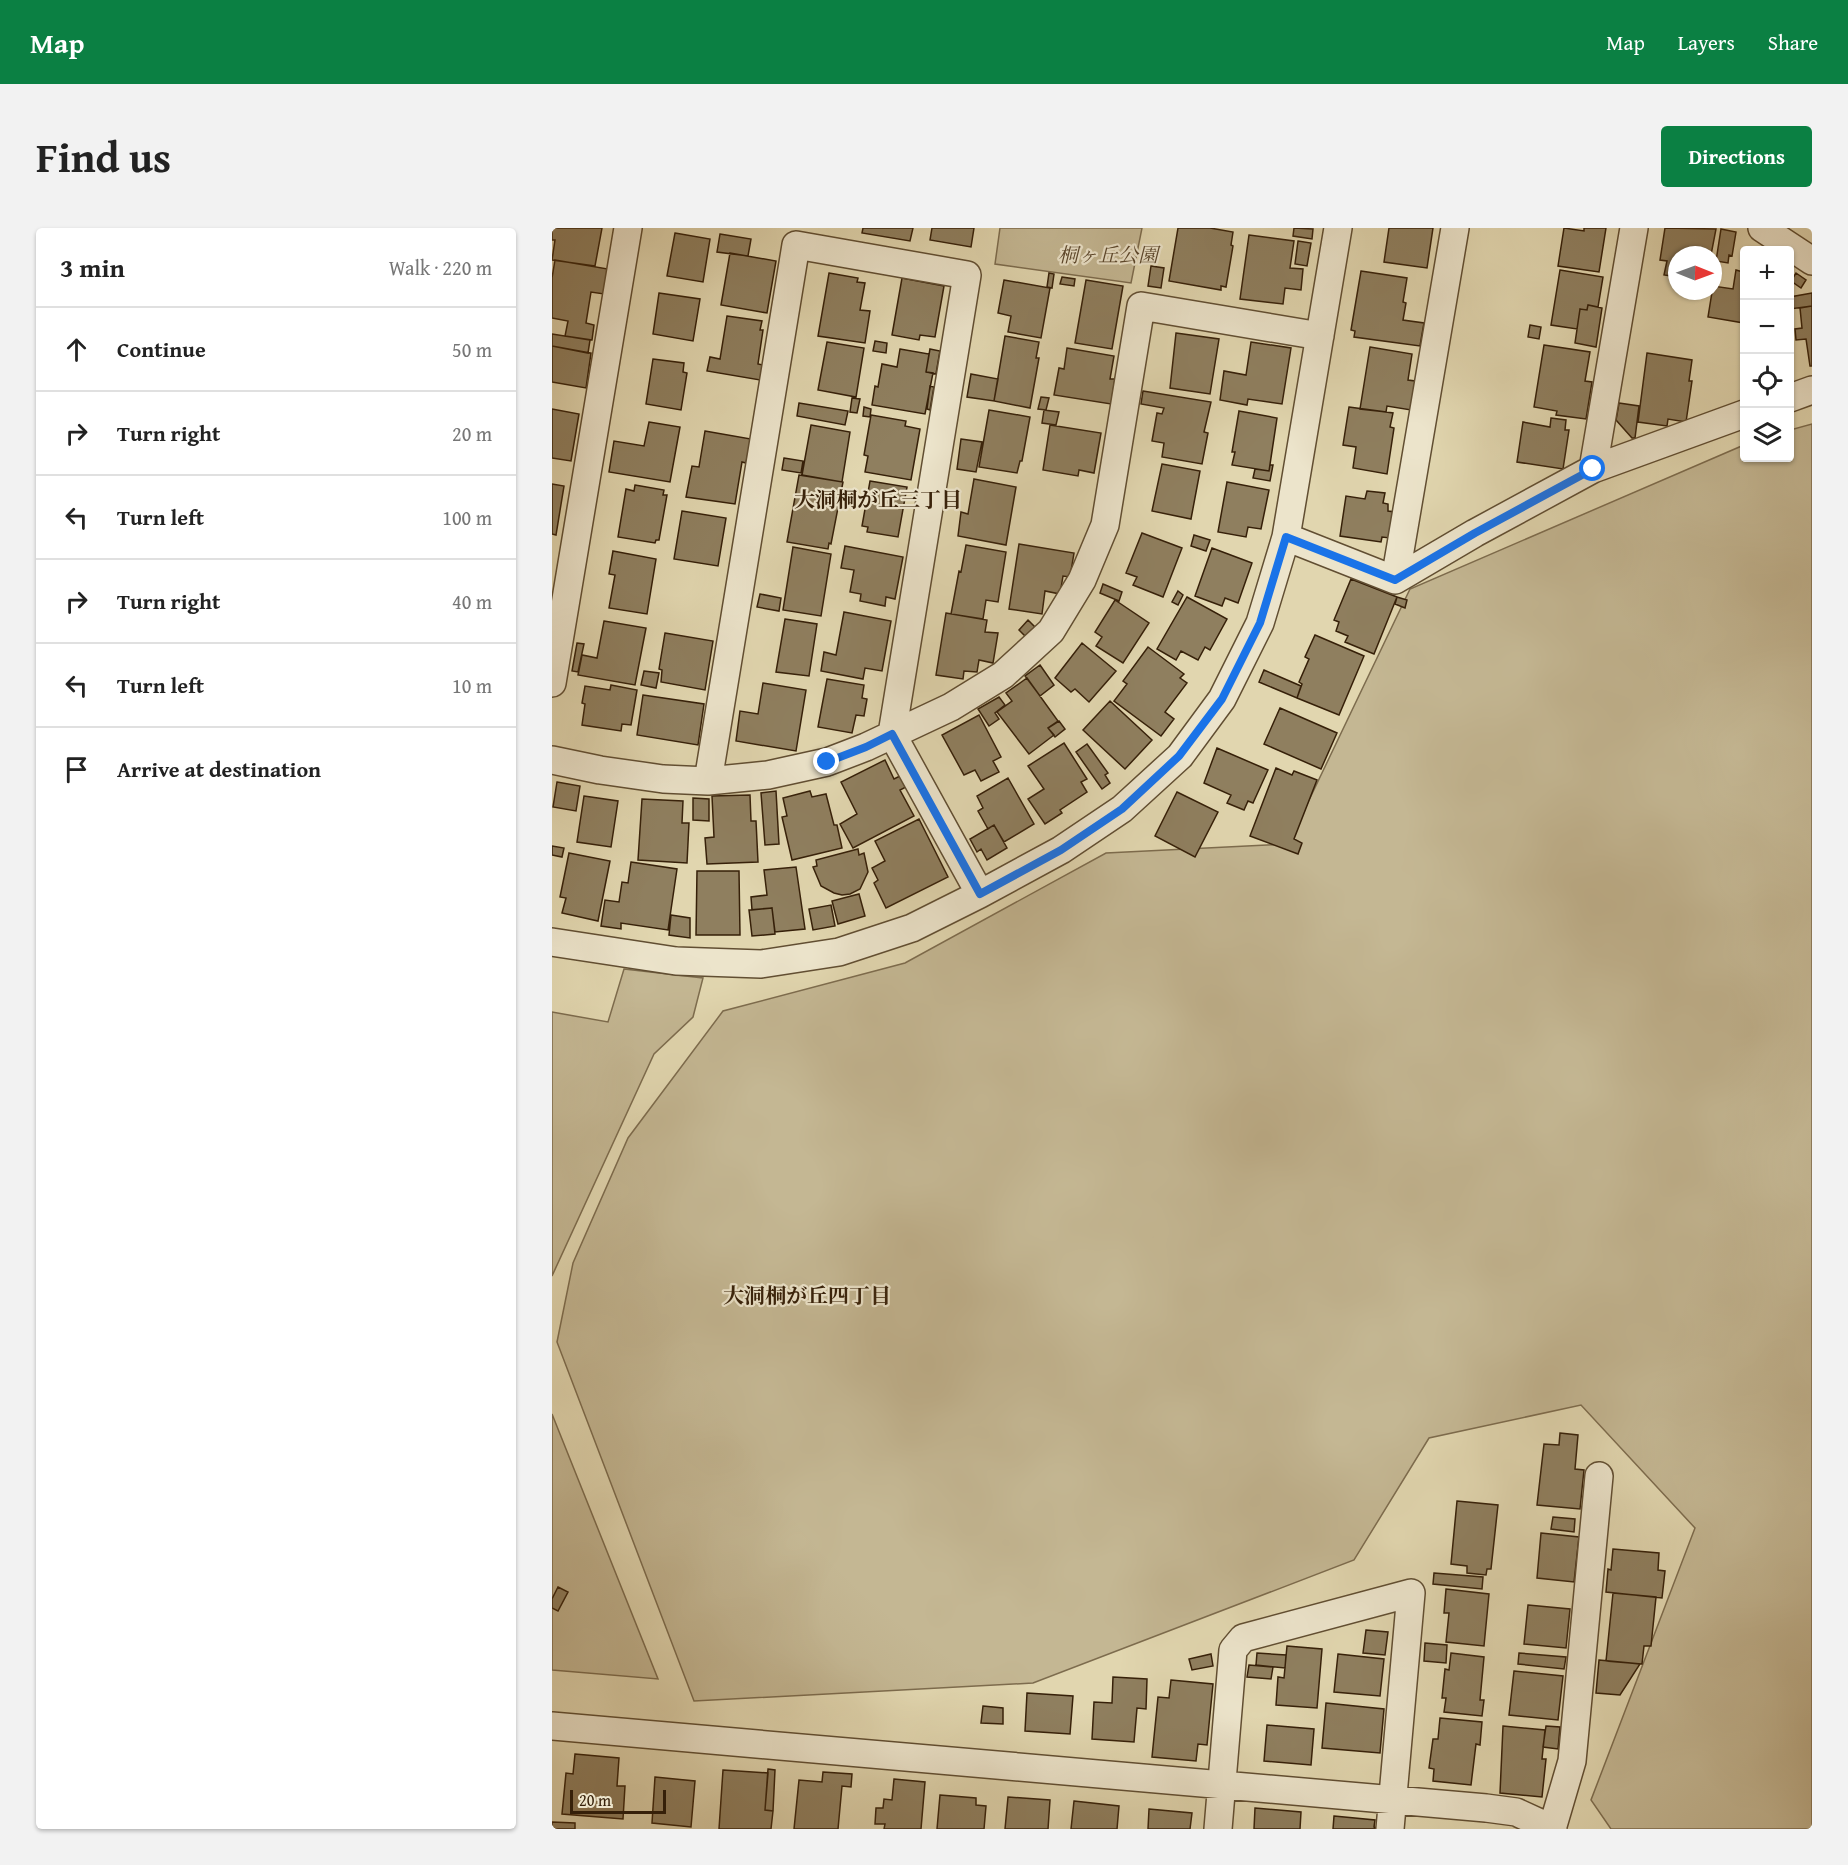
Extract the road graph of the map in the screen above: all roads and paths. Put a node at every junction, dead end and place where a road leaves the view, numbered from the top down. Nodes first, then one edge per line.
1 (628, 228) edge
2 (1338, 228) edge
3 (1455, 228) edge
4 (1634, 228) edge
5 (1762, 228) edge
6 (1812, 261) edge
7 (1320, 336) junction
8 (1812, 390) edge
9 (1794, 397) edge
10 (1740, 415) edge
11 (1593, 469) junction
12 (1286, 537) junction
13 (1395, 580) junction
14 (552, 683) edge
15 (892, 734) junction
16 (552, 760) edge
17 (708, 781) junction
18 (980, 894) junction
19 (552, 942) edge
20 (1599, 1476) dead end
21 (552, 1726) edge
22 (1222, 1785) junction
23 (1393, 1799) junction
24 (1218, 1829) edge
25 (1390, 1829) edge
26 (1553, 1829) edge

1 - 14 street
2 - 7 street
3 - 13 street
4 - 11 street
5 - 6 street
7 - 12 street
7 - 15 street
8 - 9 street
10 - 11 street
11 - 13 street
12 - 13 street
12 - 18 street
15 - 17 street
15 - 17 street
15 - 18 street
16 - 17 street
18 - 19 street
20 - 26 street
21 - 22 street
22 - 23 street
22 - 23 street
22 - 24 street
23 - 25 street
23 - 26 street

